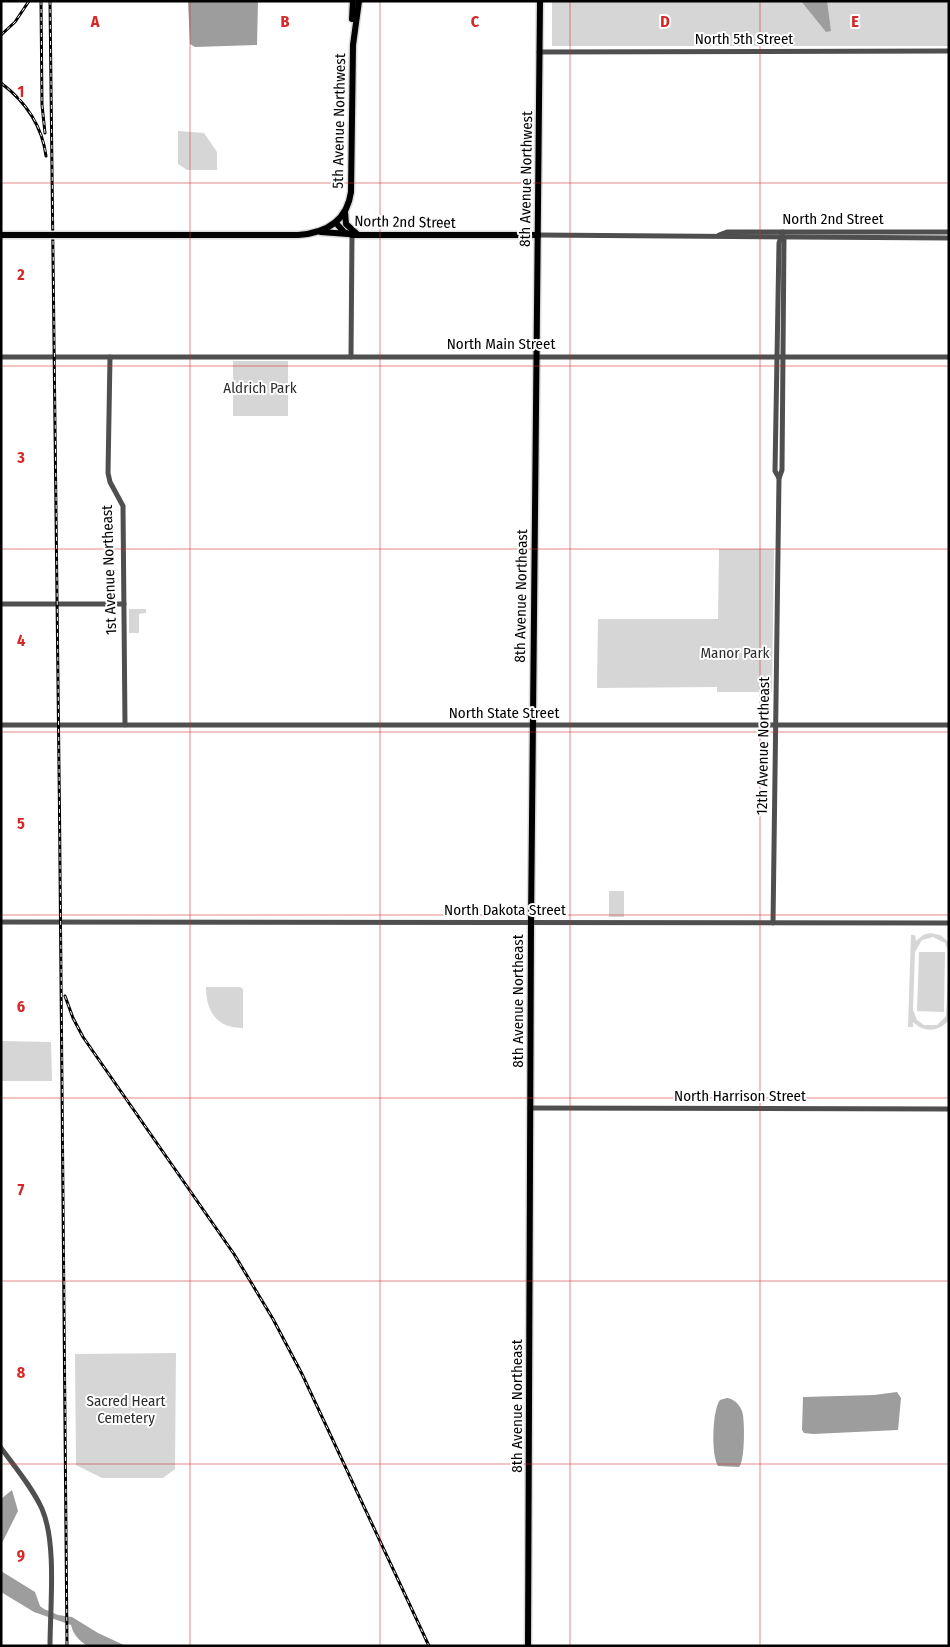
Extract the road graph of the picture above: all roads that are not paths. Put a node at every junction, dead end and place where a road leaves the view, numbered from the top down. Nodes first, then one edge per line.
1 (353, 1) edge
2 (359, 1) edge
3 (540, 1) edge
4 (354, 45) junction
5 (949, 51) edge
6 (540, 52) junction
7 (345, 212) junction
8 (336, 223) junction
9 (320, 232) junction
10 (783, 232) junction
11 (949, 232) edge
12 (1, 235) edge
13 (342, 235) junction
14 (351, 235) junction
15 (361, 235) junction
16 (538, 235) junction
17 (719, 235) junction
18 (949, 238) edge
19 (782, 239) junction
20 (352, 247) junction
21 (536, 356) junction
22 (1, 357) edge
23 (110, 357) junction
24 (350, 357) junction
25 (777, 357) junction
26 (784, 357) junction
27 (949, 357) edge
28 (779, 478) junction
29 (1, 604) edge
30 (124, 604) junction
31 (1, 725) edge
32 (125, 725) junction
33 (533, 725) junction
34 (776, 725) junction
35 (949, 725) edge
36 (1, 922) edge
37 (531, 922) junction
38 (773, 923) junction
39 (949, 924) edge
40 (530, 1108) junction
41 (949, 1109) edge
42 (1, 1448) edge
43 (50, 1646) edge
44 (528, 1646) edge

1 - 4 main road, 5th Avenue Northwest
2 - 4 main road, 5th Avenue Northwest
3 - 6 main road, 8th Avenue Northwest
4 - 7 main road, 5th Avenue Northwest
5 - 6 street, North 5th Street
6 - 16 main road, 8th Avenue Northwest
7 - 8 main road, 5th Avenue Northwest
7 - 15 main road
8 - 9 main road, North 2nd Street
8 - 14 main road, North 2nd Street
9 - 12 main road, North 2nd Street, bridge
9 - 13 main road
10 - 11 street, North 2nd Street
10 - 17 street, North 2nd Street
10 - 19 street
13 - 14 main road
13 - 20 street
14 - 15 main road, North 2nd Street
14 - 20 street
15 - 16 main road, North 2nd Street
16 - 17 street, North 2nd Street
16 - 21 main road, 8th Avenue Northwest
17 - 19 street, North 2nd Street
18 - 19 street, North 2nd Street
19 - 25 street, 12th Avenue Northeast
19 - 26 street, 12th Avenue Northeast
20 - 24 street
21 - 24 street, North Main Street
21 - 25 street, North Main Street
21 - 33 main road, 8th Avenue Northeast
22 - 23 street, North Main Street
23 - 24 street, North Main Street
23 - 30 street, 1st Avenue Northeast
25 - 26 street, North Main Street
25 - 28 street, 12th Avenue Northeast
26 - 27 street, North Main Street
26 - 28 street, 12th Avenue Northeast
28 - 34 street, 12th Avenue Northeast
29 - 30 street
30 - 32 street, 1st Avenue Northeast
31 - 32 street, North State Street
32 - 33 street, North State Street
33 - 34 street, North State Street
33 - 37 main road, 8th Avenue Northeast
34 - 35 street, North State Street
34 - 38 street, 12th Avenue Northeast
36 - 37 street, North Dakota Street
37 - 38 street, North Dakota Street
37 - 40 main road, 8th Avenue Northeast
38 - 39 street, North Dakota Street
40 - 41 street, North Harrison Street
40 - 44 main road, 8th Avenue Northeast
42 - 43 street

